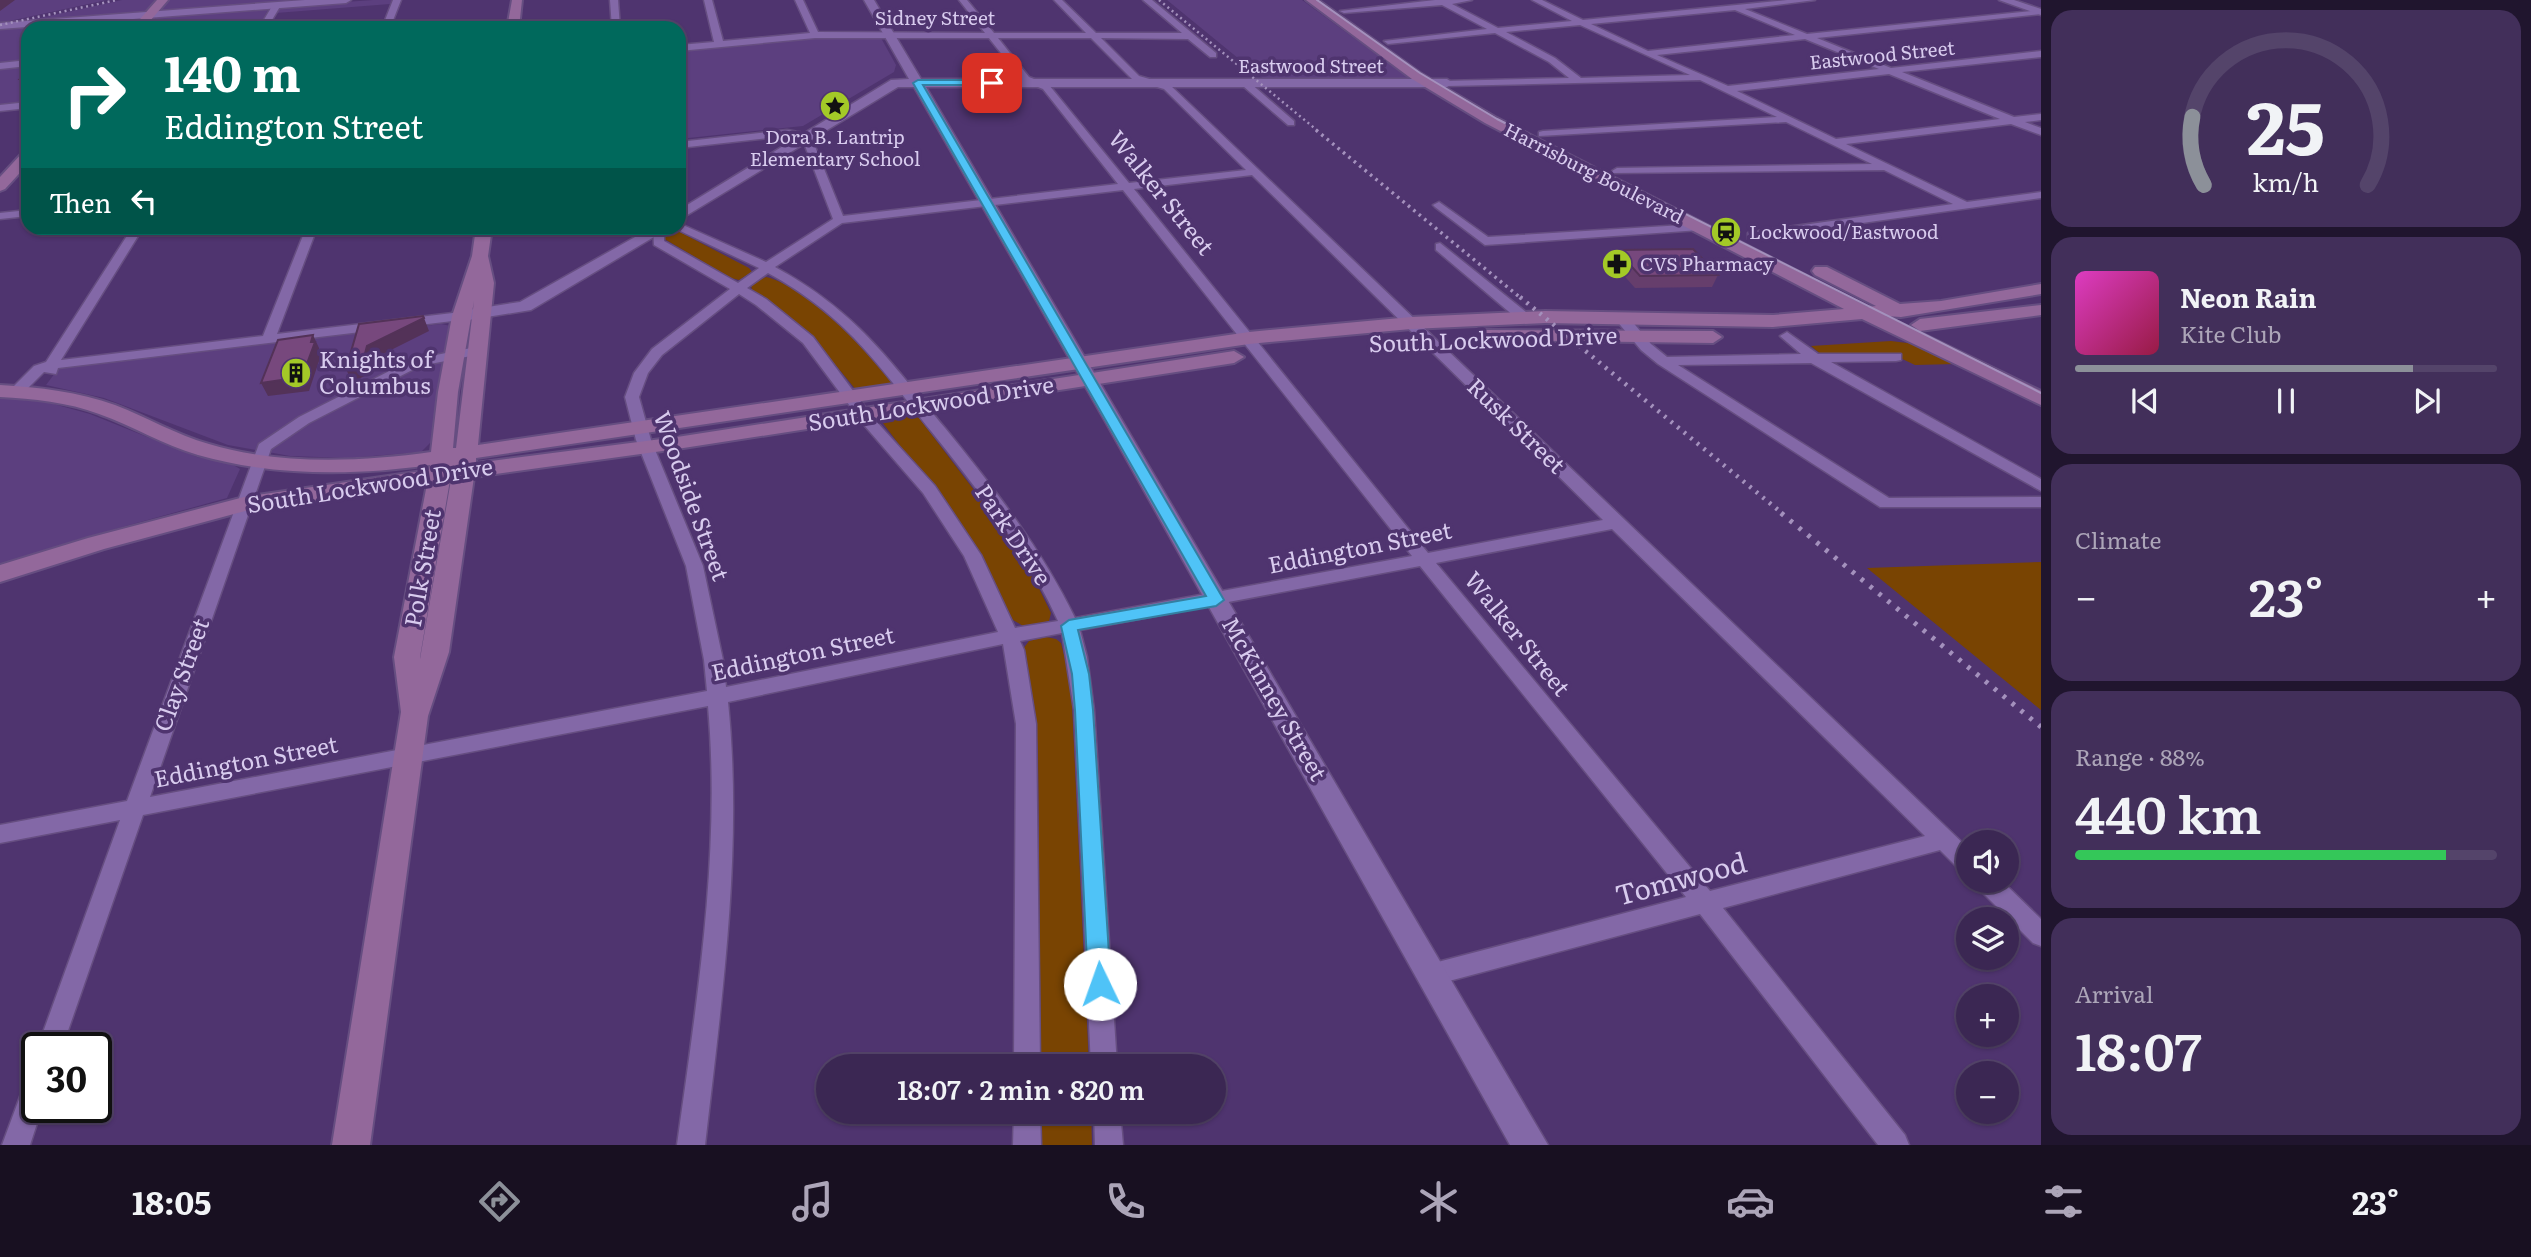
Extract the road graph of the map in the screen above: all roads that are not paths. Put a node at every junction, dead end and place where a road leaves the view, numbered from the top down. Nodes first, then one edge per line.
1 (163, 0) edge
2 (346, 0) edge
3 (397, 0) edge
4 (517, 0) edge
5 (614, 0) edge
6 (708, 0) edge
7 (799, 0) edge
8 (869, 0) edge
9 (963, 0) edge
10 (1058, 0) edge
11 (1147, 0) edge
12 (1311, 0) edge
13 (1328, 0) edge
14 (1468, 0) edge
15 (1536, 0) edge
16 (1715, 0) edge
17 (1811, 0) edge
18 (2004, 0) edge
19 (1441, 1) edge
20 (278, 5) junction
21 (1734, 8) junction
22 (1344, 11) junction
23 (2041, 12) edge
24 (149, 15) junction
25 (68, 21) edge
26 (144, 21) edge
27 (268, 21) edge
28 (389, 21) edge
29 (514, 21) edge
30 (616, 21) edge
31 (1581, 22) junction
32 (21, 24) edge
33 (0, 26) edge
34 (1496, 30) junction
35 (816, 35) junction
36 (890, 36) junction
37 (992, 36) junction
38 (1095, 36) junction
39 (1191, 36) junction
40 (1806, 37) junction
41 (1388, 41) junction
42 (719, 44) junction
43 (686, 47) edge
44 (1646, 53) junction
45 (2041, 54) edge
46 (1213, 55) dead end
47 (2020, 57) junction
48 (21, 64) edge
49 (2041, 64) edge
50 (0, 65) edge
51 (1891, 71) junction
52 (914, 77) junction
53 (1704, 78) junction
54 (1578, 80) junction
55 (1153, 82) junction
56 (1035, 83) junction
57 (1427, 83) junction
58 (1447, 83) junction
59 (1245, 84) junction
60 (1727, 90) junction
61 (21, 106) edge
62 (0, 108) edge
63 (2041, 117) edge
64 (1787, 119) junction
65 (2014, 120) junction
66 (1291, 122) dead end
67 (2041, 132) edge
68 (1543, 134) junction
69 (806, 136) junction
70 (1834, 142) junction
71 (686, 144) edge
72 (21, 163) edge
73 (1885, 167) junction
74 (1618, 170) junction
75 (1253, 172) junction
76 (0, 186) edge
77 (1123, 186) junction
78 (2041, 195) edge
79 (987, 203) junction
80 (1439, 205) dead end
81 (1968, 207) junction
82 (686, 212) edge
83 (21, 214) edge
84 (0, 216) edge
85 (839, 220) junction
86 (1700, 227) junction
87 (686, 230) edge
88 (133, 235) edge
89 (308, 235) edge
90 (484, 235) edge
91 (650, 235) edge
92 (660, 235) edge
93 (1752, 236) junction
94 (1440, 247) dead end
95 (1777, 249) dead end
96 (480, 256) junction
97 (1801, 261) dead end
98 (765, 268) junction
99 (738, 287) junction
100 (2041, 289) edge
101 (525, 306) joint
102 (2041, 310) edge
103 (1867, 314) junction
104 (461, 316) junction
105 (1621, 317) junction
106 (1526, 319) junction
107 (1897, 319) junction
108 (1410, 323) junction
109 (1928, 325) junction
110 (479, 332) junction
111 (1635, 336) junction
112 (1787, 336) junction
113 (269, 337) junction
114 (1425, 337) junction
115 (1254, 346) junction
116 (455, 354) junction
117 (1896, 357) dead end
118 (1815, 359) junction
119 (1663, 361) junction
120 (51, 365) junction
121 (1086, 371) junction
122 (2041, 380) edge
123 (905, 388) junction
124 (9, 391) edge
125 (850, 397) junction
126 (2041, 399) edge
127 (919, 405) junction
128 (864, 415) junction
129 (643, 437) junction
130 (259, 459) junction
131 (453, 463) junction
132 (2041, 486) edge
133 (2041, 502) edge
134 (244, 504) junction
135 (1615, 523) junction
136 (1425, 561) junction
137 (1, 575) edge
138 (1216, 600) junction
139 (1069, 626) junction
140 (1009, 636) junction
141 (720, 696) junction
142 (407, 756) junction
143 (133, 809) junction
144 (0, 834) edge
145 (1944, 840) junction
146 (1956, 852) edge
147 (1998, 893) edge
148 (1705, 903) junction
149 (2041, 935) edge
150 (1434, 974) junction
151 (55, 1032) edge
152 (1027, 1054) edge
153 (1103, 1054) edge
154 (24, 1123) edge
155 (1027, 1124) edge
156 (1108, 1124) edge
157 (16, 1145) edge
158 (351, 1145) edge
159 (691, 1145) edge
160 (1027, 1145) edge
161 (1109, 1145) edge
162 (1530, 1145) edge
163 (1895, 1145) edge

1 - 24 main road
2 - 20 street
3 - 28 street
4 - 29 main road
5 - 30 street
6 - 42 street
7 - 35 street
8 - 36 street, McKinney Street
9 - 37 street, Walker Street
10 - 38 street, Rusk Street
11 - 39 street
12 - 57 main road, Harrisburg Boulevard
13 - 22 main road, Harrisburg Boulevard
14 - 19 street
15 - 31 street
16 - 21 street
17 - 21 street
18 - 23 street
19 - 22 street
19 - 34 street
20 - 24 street
20 - 27 street
21 - 31 street
21 - 40 street
22 - 41 main road, Harrisburg Boulevard
23 - 40 street
24 - 25 street
24 - 26 main road
31 - 34 street
31 - 44 street
32 - 33 street
34 - 41 street
34 - 54 street
35 - 36 street, Sidney Street
35 - 42 street, Sidney Street
36 - 37 street, Sidney Street
36 - 52 street, McKinney Street
37 - 38 street, Sidney Street
37 - 56 street, Walker Street
38 - 39 street, Sidney Street
38 - 55 street, Rusk Street
39 - 46 street
40 - 44 street
40 - 51 street
41 - 58 main road, Harrisburg Boulevard
42 - 43 street, Sidney Street
44 - 53 street
45 - 47 street, Eastwood Street
47 - 49 street
47 - 51 street, Eastwood Street
48 - 50 street
51 - 60 street, Eastwood Street
51 - 65 street
52 - 56 street, Eastwood Street
52 - 69 street, Eastwood Street
52 - 79 street, McKinney Street
53 - 54 street, Eastwood Street
53 - 60 street
54 - 58 street, Eastwood Street
55 - 56 street, Eastwood Street
55 - 59 street, Eastwood Street
55 - 75 street, Rusk Street
56 - 77 street, Walker Street
57 - 58 street, Eastwood Street
57 - 59 street, Eastwood Street
57 - 86 main road, Harrisburg Boulevard
58 - 68 main road, Harrisburg Boulevard
59 - 66 street
60 - 64 street
61 - 62 street
63 - 65 street
64 - 68 street
64 - 70 street
65 - 67 street
65 - 70 street
68 - 74 main road, Harrisburg Boulevard
69 - 71 street
69 - 82 street
69 - 85 street
70 - 73 street
72 - 76 main road
73 - 74 street
73 - 81 street
74 - 93 main road, Harrisburg Boulevard
75 - 77 street
75 - 108 street, Rusk Street
77 - 79 street
77 - 115 street, Walker Street
78 - 81 street
79 - 85 street
79 - 121 street, McKinney Street
80 - 86 street
81 - 93 street
83 - 84 street
85 - 98 street, Woodside Street
86 - 103 main road, Harrisburg Boulevard
87 - 98 street, Park Drive
88 - 120 street
89 - 113 street
90 - 96 main road, Polk Street
91 - 101 street
92 - 99 street, Park Drive
93 - 95 main road, Harrisburg Boulevard
94 - 106 street
96 - 104 main road, Polk Street
96 - 110 main road, Polk Street
97 - 107 main road, Harrisburg Boulevard
98 - 99 street, Woodside Street
98 - 123 street, Park Drive
99 - 125 street, Park Drive
99 - 129 street, Woodside Street
100 - 107 main road, South Lockwood Drive
101 - 110 street
102 - 109 main road, South Lockwood Drive
103 - 105 main road, South Lockwood Drive
103 - 107 main road, Harrisburg Boulevard
104 - 110 street
104 - 113 street
104 - 116 main road, Polk Street
105 - 106 main road, South Lockwood Drive
105 - 111 street
106 - 108 main road, South Lockwood Drive
107 - 109 main road, South Lockwood Drive
107 - 112 main road, South Lockwood Drive
107 - 126 main road, Harrisburg Boulevard
108 - 114 street, Rusk Street
108 - 115 main road, South Lockwood Drive
109 - 122 main road
110 - 116 street
110 - 131 main road, Polk Street
111 - 112 main road, South Lockwood Drive
111 - 114 main road, South Lockwood Drive
111 - 119 street
112 - 118 street
113 - 120 street
114 - 115 main road, South Lockwood Drive
114 - 135 street, Rusk Street
115 - 121 main road, South Lockwood Drive
115 - 136 street, Walker Street
116 - 130 street
116 - 131 main road, Polk Street
117 - 118 street
118 - 119 street
118 - 132 street
119 - 133 street
120 - 124 street
121 - 123 main road, South Lockwood Drive
121 - 127 main road, South Lockwood Drive
121 - 138 street, McKinney Street
123 - 125 main road, South Lockwood Drive
123 - 127 street, Park Drive
124 - 130 main road
125 - 128 street, Park Drive
125 - 129 main road, South Lockwood Drive
127 - 128 main road, South Lockwood Drive
127 - 139 street, Park Drive
128 - 129 main road, South Lockwood Drive
128 - 140 street, Park Drive
129 - 131 main road, South Lockwood Drive
129 - 141 street, Woodside Street
130 - 131 main road
130 - 134 street, Clay Street
131 - 134 main road, South Lockwood Drive
131 - 142 main road, Polk Street
134 - 137 main road, South Lockwood Drive
134 - 143 street, Clay Street
135 - 136 street, Eddington Street
135 - 145 street, Rusk Street
136 - 138 street, Eddington Street
136 - 148 street, Walker Street
138 - 139 street, Eddington Street
138 - 150 street, McKinney Street
139 - 140 street, Eddington Street
139 - 153 street, Park Drive
140 - 141 street, Eddington Street
140 - 152 street, Park Drive
141 - 142 street, Eddington Street
141 - 159 street, Woodside Street
142 - 143 street, Eddington Street
142 - 158 main road, Polk Street
143 - 144 street, Eddington Street
143 - 151 street, Clay Street
145 - 146 street, Rusk Street
145 - 148 street, Tomwood
147 - 149 street
148 - 150 street, Tomwood
148 - 163 street, Walker Street
150 - 162 street, McKinney Street
154 - 157 street
155 - 160 street
156 - 161 street

